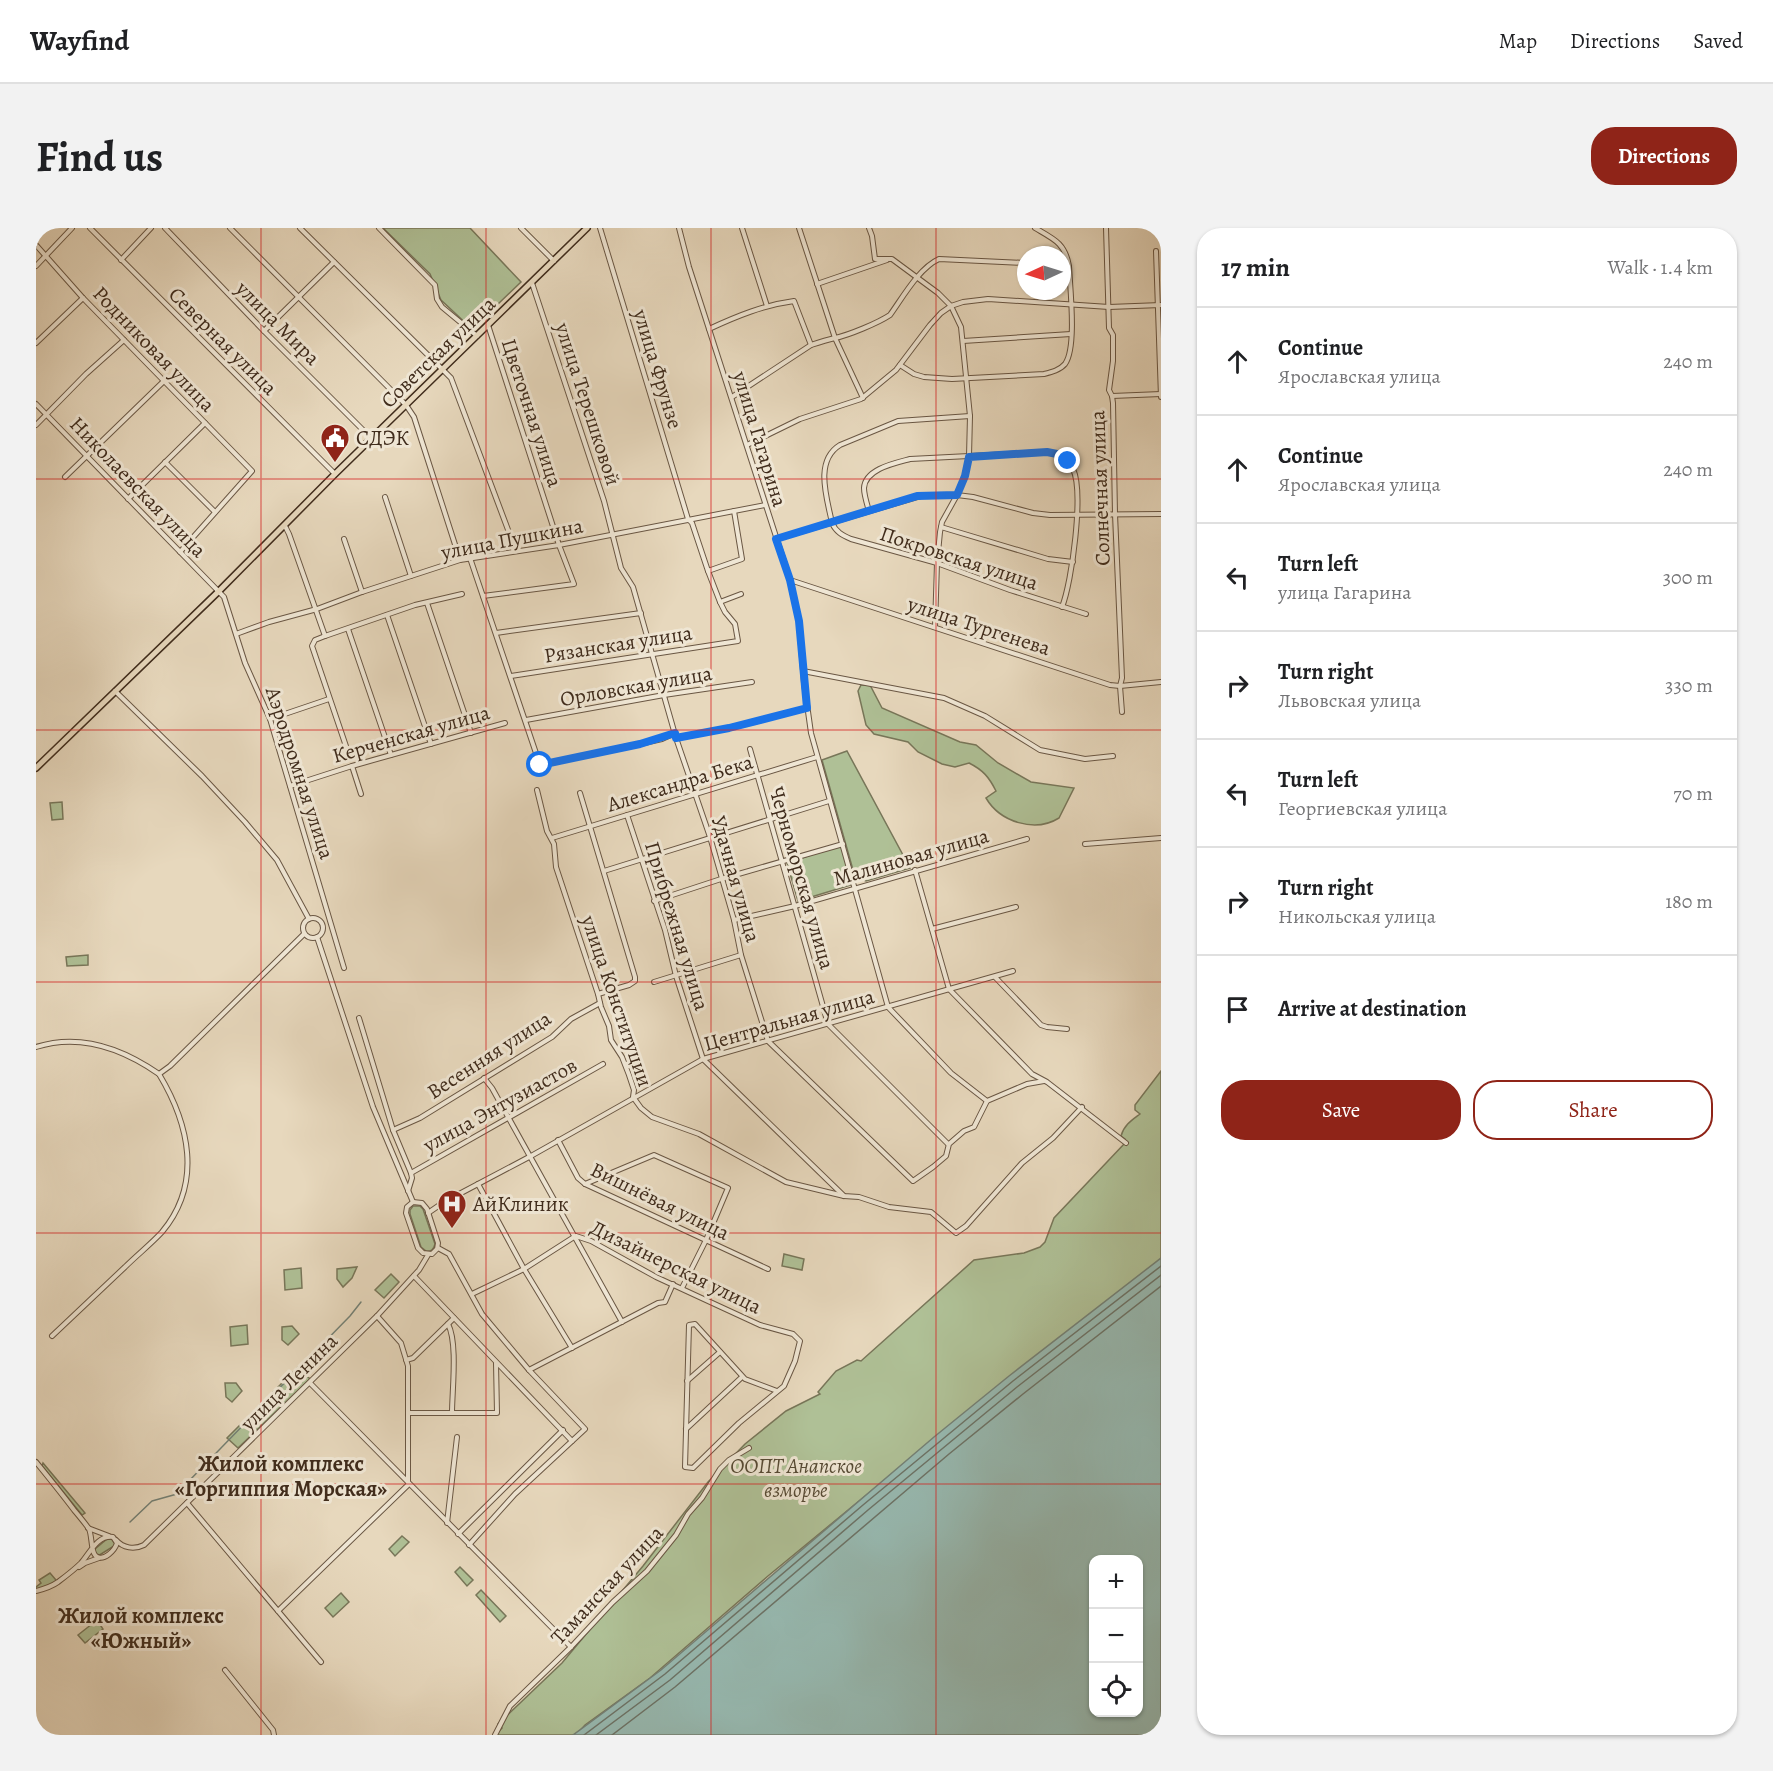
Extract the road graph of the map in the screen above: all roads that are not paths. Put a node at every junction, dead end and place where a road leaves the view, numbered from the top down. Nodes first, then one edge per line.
1 (72, 228) edge
2 (90, 228) edge
3 (151, 228) edge
4 (165, 228) edge
5 (230, 228) edge
6 (300, 228) edge
7 (379, 228) edge
8 (521, 228) edge
9 (587, 228) edge
10 (600, 228) edge
11 (679, 228) edge
12 (742, 228) edge
13 (799, 228) edge
14 (869, 228) edge
15 (1035, 228) edge
16 (1106, 228) edge
17 (36, 245) edge
18 (1062, 246) edge
19 (1156, 251) dead end
20 (46, 256) junction
21 (892, 259) junction
22 (121, 260) junction
23 (334, 262) junction
24 (554, 262) junction
25 (1017, 262) edge
26 (36, 266) edge
27 (918, 278) junction
28 (532, 283) junction
29 (817, 284) junction
30 (83, 298) junction
31 (299, 298) junction
32 (1070, 300) edge
33 (1070, 304) junction
34 (1159, 305) edge
35 (766, 306) junction
36 (951, 306) junction
37 (1109, 307) junction
38 (488, 325) junction
39 (709, 328) junction
40 (264, 331) junction
41 (1071, 334) junction
42 (477, 336) junction
43 (835, 338) junction
44 (124, 340) junction
45 (963, 341) junction
46 (36, 343) edge
47 (811, 345) junction
48 (900, 365) junction
49 (443, 370) junction
50 (966, 378) junction
51 (164, 381) junction
52 (1161, 395) edge
53 (1112, 396) junction
54 (732, 397) junction
55 (863, 398) junction
56 (36, 404) edge
57 (406, 405) junction
58 (46, 414) junction
59 (970, 416) junction
60 (205, 423) junction
61 (36, 425) edge
62 (372, 439) junction
63 (747, 445) junction
64 (87, 456) junction
65 (969, 457) junction
66 (165, 462) junction
67 (335, 474) junction
68 (65, 477) dead end
69 (957, 495) junction
70 (385, 497) dead end
71 (128, 499) junction
72 (765, 505) junction
73 (734, 511) junction
74 (869, 511) junction
75 (215, 513) junction
76 (1114, 514) junction
77 (1161, 514) edge
78 (1076, 515) junction
79 (688, 519) junction
80 (832, 523) junction
81 (285, 526) junction
82 (941, 526) junction
83 (613, 535) junction
84 (344, 538) dead end
85 (776, 539) junction
86 (559, 545) junction
87 (516, 551) junction
88 (180, 552) junction
89 (470, 558) junction
90 (460, 560) junction
91 (1073, 562) junction
92 (937, 564) junction
93 (708, 571) junction
94 (411, 576) junction
95 (790, 580) junction
96 (219, 591) junction
97 (362, 592) junction
98 (462, 594) dead end
99 (741, 594) dead end
100 (483, 596) junction
101 (720, 602) junction
102 (428, 603) junction
103 (1062, 607) junction
104 (317, 609) junction
105 (640, 613) junction
106 (1086, 614) dead end
107 (387, 615) junction
108 (935, 627) junction
109 (348, 629) junction
110 (496, 633) junction
111 (236, 634) junction
112 (325, 636) junction
113 (730, 642) joint
114 (652, 653) junction
115 (803, 670) junction
116 (511, 676) junction
117 (752, 682) dead end
118 (1161, 682) edge
119 (1120, 686) junction
120 (115, 691) junction
121 (664, 695) junction
122 (329, 699) junction
123 (807, 708) junction
124 (1122, 712) dead end
125 (270, 719) junction
126 (526, 720) junction
127 (505, 723) dead end
128 (471, 733) junction
129 (675, 736) junction
130 (431, 744) junction
131 (750, 749) dead end
132 (391, 755) junction
133 (1113, 756) dead end
134 (817, 757) junction
135 (350, 758) dead end
136 (351, 766) junction
137 (36, 768) edge
138 (757, 776) junction
139 (290, 786) junction
140 (537, 790) dead end
141 (580, 793) dead end
142 (361, 794) dead end
143 (695, 794) junction
144 (829, 801) junction
145 (627, 815) junction
146 (770, 820) junction
147 (590, 826) junction
148 (710, 837) junction
149 (552, 838) junction
150 (1161, 838) edge
151 (1027, 839) dead end
152 (843, 844) junction
153 (1085, 844) dead end
154 (641, 860) junction
155 (782, 862) junction
156 (915, 870) junction
157 (604, 871) junction
158 (721, 879) junction
159 (855, 889) junction
160 (654, 901) junction
161 (795, 906) junction
162 (1016, 907) dead end
163 (309, 919) junction
164 (734, 920) junction
165 (932, 929) junction
166 (304, 934) junction
167 (317, 938) junction
168 (741, 955) junction
169 (344, 968) dead end
170 (1013, 971) dead end
171 (676, 976) junction
172 (995, 977) junction
173 (654, 982) dead end
174 (949, 989) junction
175 (598, 994) junction
176 (600, 1003) junction
177 (888, 1007) junction
178 (359, 1018) dead end
179 (828, 1024) junction
180 (1067, 1029) dead end
181 (768, 1041) junction
182 (36, 1047) edge
183 (703, 1059) junction
184 (603, 1064) dead end
185 (159, 1074) junction
186 (484, 1078) junction
187 (1044, 1081) junction
188 (633, 1097) junction
189 (987, 1101) junction
190 (1082, 1107) junction
191 (509, 1117) junction
192 (393, 1130) junction
193 (558, 1140) junction
194 (1126, 1143) dead end
195 (949, 1144) junction
196 (531, 1156) junction
197 (411, 1173) junction
198 (478, 1184) junction
199 (585, 1184) junction
200 (408, 1192) junction
201 (844, 1196) junction
202 (412, 1202) junction
203 (428, 1213) junction
204 (574, 1237) junction
205 (706, 1240) junction
206 (438, 1248) junction
207 (428, 1255) junction
208 (524, 1269) junction
209 (768, 1269) dead end
210 (414, 1276) junction
211 (673, 1284) junction
212 (681, 1288) junction
213 (472, 1294) junction
214 (377, 1316) junction
215 (454, 1318) junction
216 (621, 1322) junction
217 (448, 1324) junction
218 (52, 1336) dead end
219 (572, 1348) junction
220 (720, 1352) junction
221 (406, 1360) junction
222 (496, 1362) junction
223 (529, 1370) junction
224 (742, 1377) junction
225 (687, 1382) junction
226 (310, 1383) junction
227 (777, 1391) junction
228 (408, 1413) junction
229 (452, 1413) junction
230 (686, 1429) junction
231 (563, 1430) junction
232 (458, 1437) dead end
233 (572, 1441) junction
234 (749, 1448) dead end
235 (36, 1462) edge
236 (408, 1484) junction
237 (187, 1503) junction
238 (447, 1522) junction
239 (88, 1527) junction
240 (458, 1534) junction
241 (109, 1536) junction
242 (116, 1539) junction
243 (469, 1545) junction
244 (123, 1546) junction
245 (92, 1548) junction
246 (114, 1550) junction
247 (100, 1557) junction
248 (36, 1592) edge
249 (278, 1611) junction
250 (571, 1647) junction
251 (321, 1662) dead end
252 (225, 1670) dead end
253 (274, 1735) edge
254 (495, 1735) edge

1 - 20 street
2 - 22 street, Северная улица
3 - 22 street
4 - 40 street, улица Мира
5 - 31 street
6 - 23 street
7 - 42 street
8 - 24 street
9 - 24 main road, Советская улица
10 - 79 street, улица Фрунзе
11 - 39 street, улица Гагарина
12 - 35 street
13 - 29 street
14 - 21 street
15 - 18 street
16 - 37 street, Солнечная улица
17 - 20 street, Родниковая улица
19 - 34 street
20 - 26 street
20 - 30 street, Родниковая улица
21 - 27 street
21 - 29 street
22 - 67 street, Северная улица
23 - 31 street
23 - 49 street
24 - 28 main road, Советская улица
25 - 27 street
27 - 36 street
27 - 43 street
28 - 38 main road, Советская улица
28 - 83 street, улица Терешковой
29 - 43 street
30 - 44 street, Родниковая улица
30 - 46 street
31 - 40 street
31 - 57 street
32 - 33 street
33 - 36 street
33 - 37 street
33 - 41 street
34 - 37 street
34 - 52 street
35 - 39 street
35 - 47 street
36 - 45 street
36 - 48 street
37 - 53 street, Солнечная улица
38 - 42 main road, Советская улица
38 - 86 street, Цветочная улица
39 - 54 street, улица Гагарина
40 - 62 street, улица Мира
41 - 45 street
41 - 50 street
42 - 49 main road, Советская улица
43 - 47 street
43 - 55 street
44 - 51 street, Родниковая улица
44 - 58 street
45 - 50 street
47 - 54 street
48 - 50 street
48 - 55 street
49 - 57 main road, Советская улица
49 - 87 street
50 - 59 street
51 - 60 street, Родниковая улица
51 - 64 street
52 - 53 street
53 - 76 street, Солнечная улица
54 - 63 street, улица Гагарина
55 - 63 street
56 - 58 street, Николаевская улица
57 - 62 main road, Советская улица
57 - 90 street
58 - 61 street
58 - 64 street, Николаевская улица
59 - 65 street
59 - 80 street
60 - 66 street
60 - 75 street, Родниковая улица
62 - 67 main road, Советская улица
63 - 72 street, улица Гагарина
64 - 68 street
64 - 71 street, Николаевская улица
65 - 69 street
65 - 74 street
65 - 78 street
66 - 71 street
66 - 75 street
67 - 81 main road, Советская улица
69 - 74 street
69 - 78 street
69 - 82 street
70 - 94 street
71 - 88 street, Николаевская улица
72 - 73 street, улица Пушкина
72 - 85 street, улица Гагарина
73 - 79 street, улица Пушкина
73 - 93 street
74 - 80 street
75 - 88 street
76 - 77 street
76 - 78 street
76 - 119 street, Солнечная улица
78 - 91 street
79 - 83 street, улица Пушкина
79 - 93 street, улица Фрунзе
80 - 85 street
80 - 92 street, Покровская улица
81 - 96 main road, Советская улица
81 - 104 street
82 - 91 street
82 - 92 street
83 - 86 street, улица Пушкина
83 - 105 street, Удачная улица
84 - 97 street
85 - 95 street, улица Гагарина
86 - 87 street, улица Пушкина
86 - 100 street, Цветочная улица
87 - 89 street, улица Пушкина
88 - 96 street, Николаевская улица
89 - 90 street, улица Пушкина
89 - 100 street
90 - 94 street, улица Пушкина
91 - 103 street
92 - 103 street, Покровская улица
92 - 108 street
93 - 101 street, улица Фрунзе
94 - 97 street, улица Пушкина
95 - 108 street, улица Тургенева
95 - 115 street, улица Гагарина
96 - 111 street, Аэродромная улица
96 - 120 main road, Советская улица
97 - 104 street, улица Пушкина
98 - 102 street
99 - 101 street
100 - 110 street
101 - 113 street, улица Фрунзе
102 - 107 street
102 - 128 street
103 - 106 street, Покровская улица
104 - 111 street, улица Пушкина
104 - 112 street
105 - 110 street
105 - 114 street, Удачная улица
107 - 109 street
107 - 130 street
108 - 119 street, улица Тургенева
109 - 112 street
109 - 132 street
110 - 116 street
111 - 125 street, Аэродромная улица
112 - 122 street
113 - 114 street, Рязанская улица
114 - 116 street, Рязанская улица
114 - 121 street, Удачная улица
115 - 123 street, улица Гагарина
115 - 133 street
116 - 126 street
117 - 121 street, Орловская улица
118 - 119 street, улица Тургенева
119 - 124 street, Солнечная улица
120 - 137 main road, Советская улица
120 - 163 street
121 - 126 street, Орловская улица
121 - 129 street, Удачная улица
122 - 125 street
122 - 135 street
123 - 129 street
123 - 134 street, улица Гагарина
125 - 139 street, Аэродромная улица
126 - 129 street
127 - 128 street, Керченская улица
128 - 130 street, Керченская улица
129 - 143 street, Удачная улица
130 - 132 street, Керченская улица
131 - 138 street, Черноморская улица
132 - 136 street, Керченская улица
134 - 138 street, Александра Бека
134 - 144 street, улица Гагарина
136 - 139 street, Керченская улица
136 - 142 street
138 - 143 street, Александра Бека
138 - 146 street, Черноморская улица
139 - 169 street, Аэродромная улица
140 - 149 street, улица Конституции
141 - 147 street
143 - 145 street, Александра Бека
143 - 148 street, Удачная улица
144 - 146 street
144 - 152 street, улица Гагарина
145 - 147 street, Александра Бека
145 - 154 street, Прибрежная улица
146 - 148 street
146 - 155 street, Черноморская улица
147 - 149 street, Александра Бека
147 - 157 street
148 - 154 street
148 - 158 street, Удачная улица
149 - 175 street, улица Конституции
150 - 153 street
151 - 156 street, Малиновая улица
152 - 155 street
152 - 159 street, улица Гагарина
154 - 157 street
154 - 160 street, Прибрежная улица
155 - 158 street
155 - 161 street, Черноморская улица
156 - 159 street, Малиновая улица
156 - 165 street
157 - 175 street
158 - 160 street
158 - 164 street, Удачная улица
159 - 161 street, Малиновая улица
159 - 177 street, улица Гагарина
160 - 171 street, Прибрежная улица
161 - 164 street, Малиновая улица
161 - 179 street, Черноморская улица
162 - 165 street
163 - 166 street
163 - 167 street
164 - 168 street, Удачная улица
165 - 174 street
166 - 167 street
166 - 185 street
167 - 200 street
168 - 171 street
168 - 181 street, Удачная улица
170 - 172 street, Центральная улица
171 - 173 street
171 - 183 street, Прибрежная улица
172 - 174 street, Центральная улица
172 - 180 street
174 - 177 street, Центральная улица
174 - 187 street
175 - 176 street, улица Конституции
176 - 186 street, Весенняя улица
176 - 188 street, улица Конституции
177 - 179 street, Центральная улица
177 - 189 street
178 - 192 street
179 - 181 street, Центральная улица
179 - 195 street, Черноморская улица
181 - 183 street, Центральная улица
181 - 195 street, Удачная улица
182 - 185 street
183 - 188 street, Центральная улица
183 - 201 street, Прибрежная улица
184 - 191 street, улица Энтузиастов
185 - 218 street
186 - 191 street
186 - 192 street, Весенняя улица
187 - 189 street
187 - 190 street
188 - 193 street, Центральная улица
188 - 201 street, улица Конституции
189 - 195 street
190 - 194 street
190 - 201 street, улица Конституции
191 - 196 street
191 - 197 street, улица Энтузиастов
192 - 197 street
193 - 196 street, Центральная улица
193 - 199 street, Вишнёвая улица
196 - 198 street, Центральная улица
196 - 204 street
197 - 200 street
198 - 203 street, Центральная улица
198 - 208 street
199 - 205 street, Вишнёвая улица
199 - 205 street
200 - 202 street
202 - 203 street
202 - 207 street
203 - 206 street
204 - 208 street
204 - 211 street, Дизайнерская улица
204 - 216 street
205 - 209 street, Вишнёвая улица
205 - 212 street
206 - 207 street
206 - 213 street
207 - 210 street, улица Ленина
208 - 213 street
208 - 219 street
210 - 214 street, улица Ленина
210 - 215 street
211 - 212 street, Дизайнерская улица
211 - 216 street
212 - 227 street, Дизайнерская улица
213 - 223 street
214 - 221 street
214 - 226 street, улица Ленина
215 - 217 street
215 - 222 street
216 - 219 street
217 - 221 street
217 - 229 street
219 - 223 street
220 - 224 street
220 - 225 street
220 - 225 street
221 - 228 street
222 - 229 street
222 - 231 street
223 - 233 street
224 - 227 street
224 - 230 street
225 - 230 street
226 - 236 street
226 - 237 street, улица Ленина
227 - 230 street
228 - 229 street
228 - 236 street
231 - 233 street
231 - 240 street
232 - 238 street
233 - 243 street
234 - 250 street, Таманская улица
235 - 239 street
236 - 238 street
236 - 249 street
237 - 244 street, улица Ленина
237 - 249 street
238 - 240 street
239 - 241 street
239 - 245 street
240 - 243 street
241 - 242 street
241 - 245 street
242 - 244 street
242 - 246 street
243 - 250 street
244 - 246 street
245 - 247 street
245 - 248 street
246 - 247 street
247 - 248 street
249 - 251 street
250 - 254 street, Таманская улица
252 - 253 street

